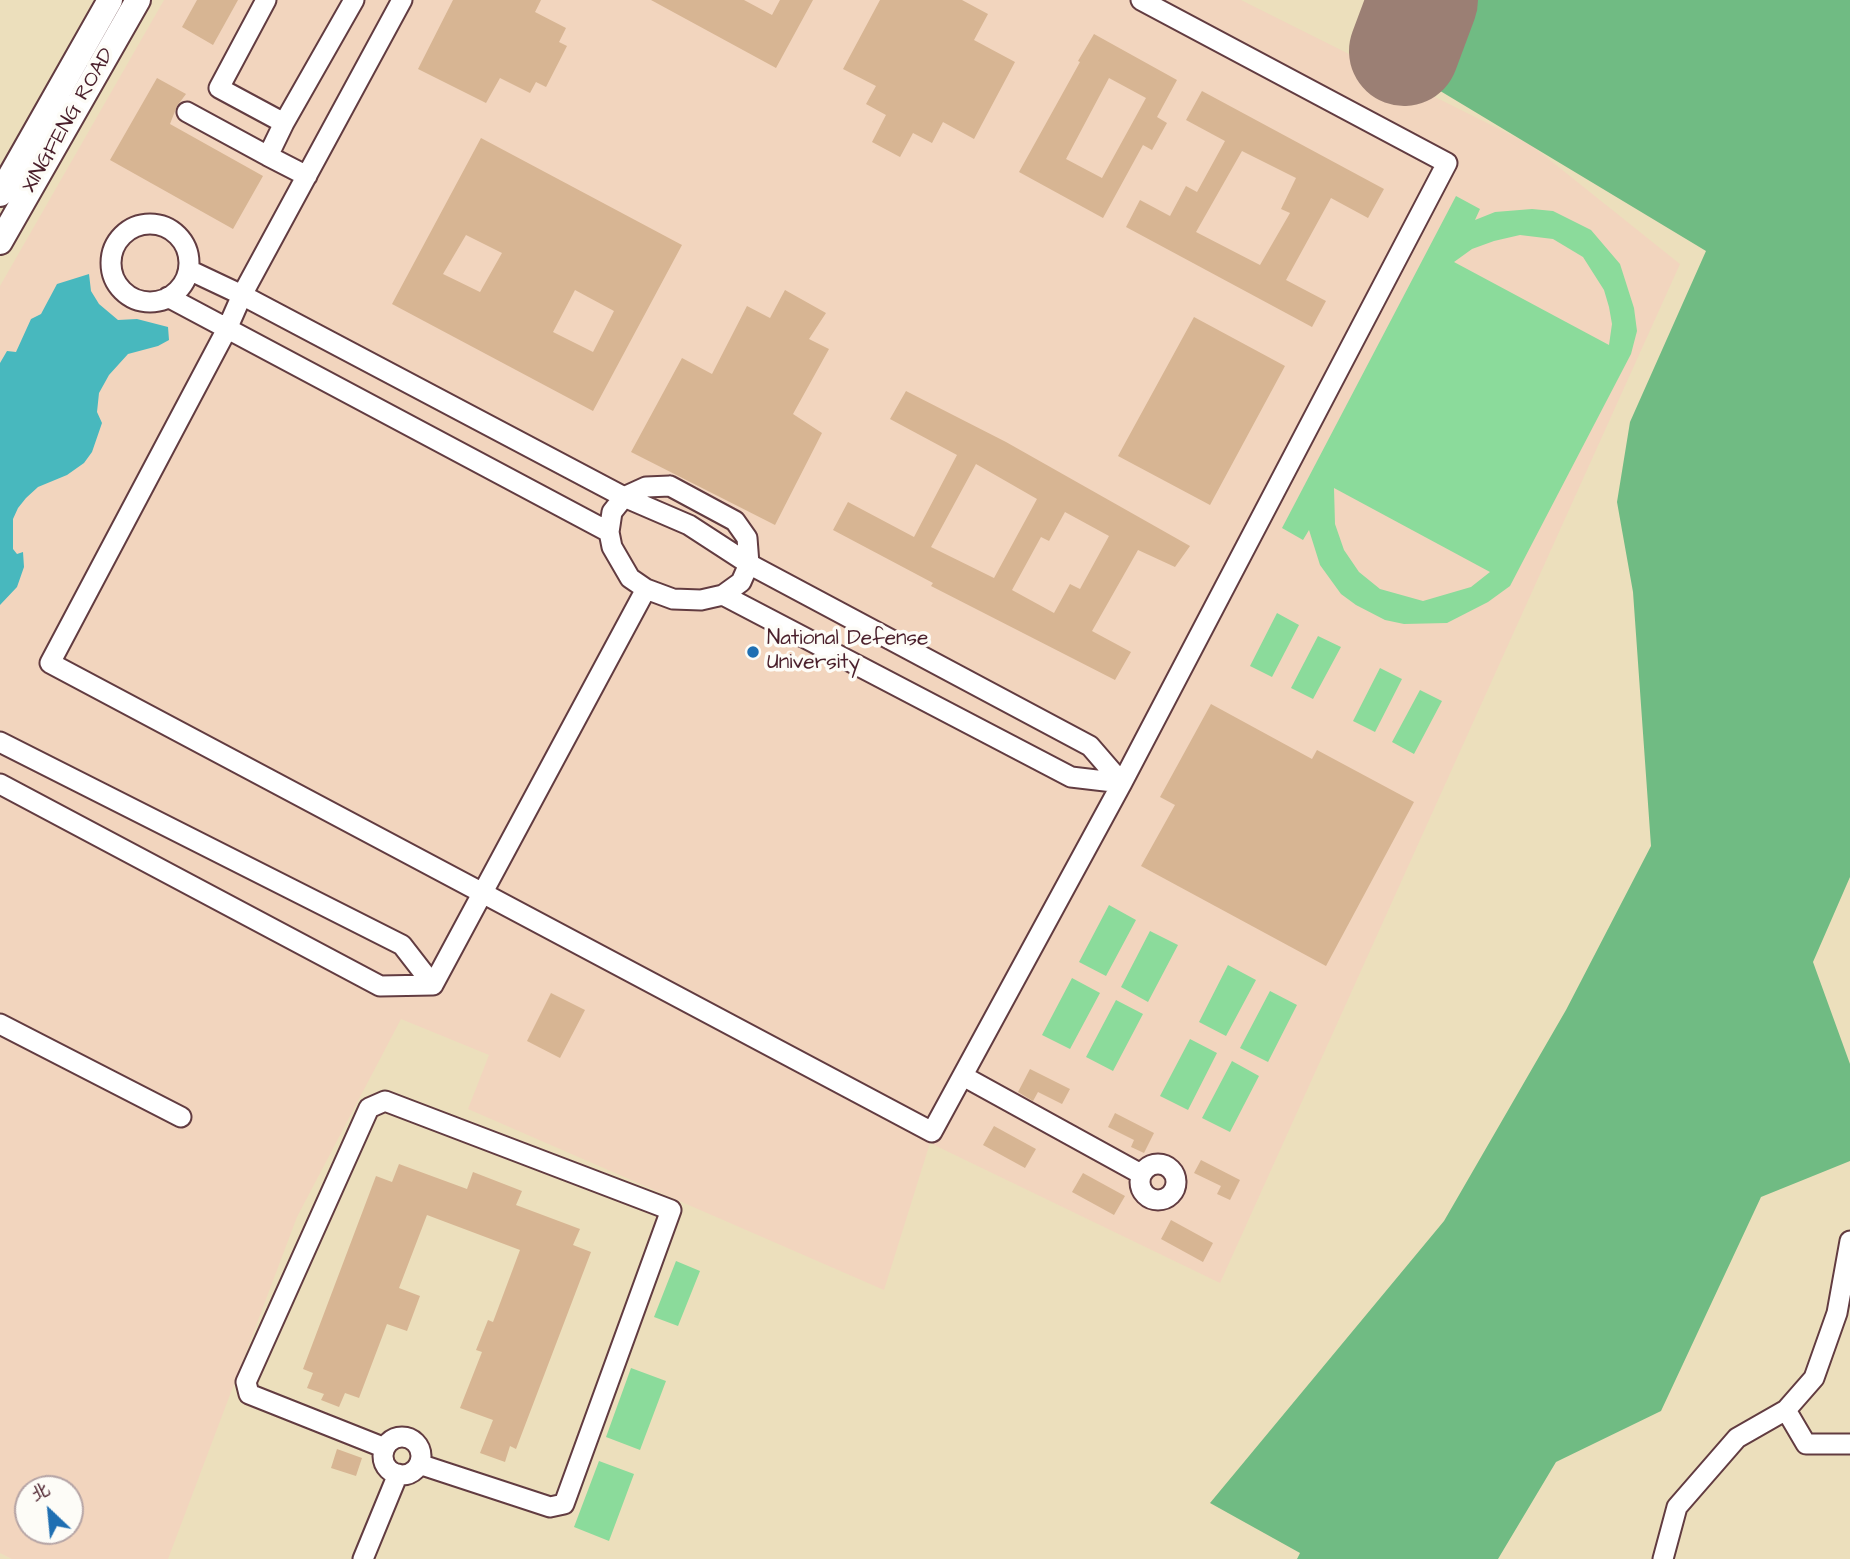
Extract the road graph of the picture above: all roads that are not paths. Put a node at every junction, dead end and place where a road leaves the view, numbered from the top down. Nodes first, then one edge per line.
1 (110, 0) edge
2 (138, 0) edge
3 (266, 0) edge
4 (354, 0) edge
5 (402, 0) edge
6 (1141, 0) edge
7 (187, 112) dead end
8 (284, 123) junction
9 (268, 156) junction
10 (30, 165) junction
11 (307, 176) junction
12 (0, 194) edge
13 (0, 242) edge
14 (189, 270) junction
15 (242, 295) junction
16 (168, 297) junction
17 (227, 329) junction
18 (624, 497) junction
19 (609, 532) junction
20 (749, 564) junction
21 (646, 589) junction
22 (723, 594) junction
23 (0, 742) edge
24 (1122, 783) junction
25 (0, 784) edge
26 (482, 894) junction
27 (433, 985) junction
28 (0, 1024) edge
29 (963, 1076) junction
30 (181, 1117) dead end
31 (1141, 1174) dead end
32 (1850, 1241) edge
33 (1786, 1410) junction
34 (1850, 1444) edge
35 (385, 1448) junction
36 (419, 1464) junction
37 (398, 1474) junction
38 (363, 1559) edge
39 (1663, 1559) edge

1 - 10 main road, XINGFENG ROAD
2 - 10 main road, XINGFENG ROAD
3 - 8 street
4 - 8 street
5 - 11 street
6 - 24 street
7 - 9 street
8 - 9 street
9 - 11 street
10 - 12 main road, XINGFENG ROAD
10 - 13 main road, XINGFENG ROAD
11 - 15 street
14 - 15 street
14 - 16 street
14 - 16 street
15 - 17 street
15 - 18 street
16 - 17 street
17 - 19 street
17 - 26 street
18 - 19 street
18 - 20 street
18 - 20 street
19 - 21 street
20 - 22 street
20 - 24 street
21 - 22 street
21 - 26 street
22 - 24 street
23 - 27 street
24 - 29 street
25 - 27 street
26 - 27 street
26 - 29 street
28 - 30 street
29 - 31 street
32 - 33 street
33 - 34 street
33 - 39 street
35 - 36 street
35 - 36 street
35 - 37 street
36 - 37 street
37 - 38 street

